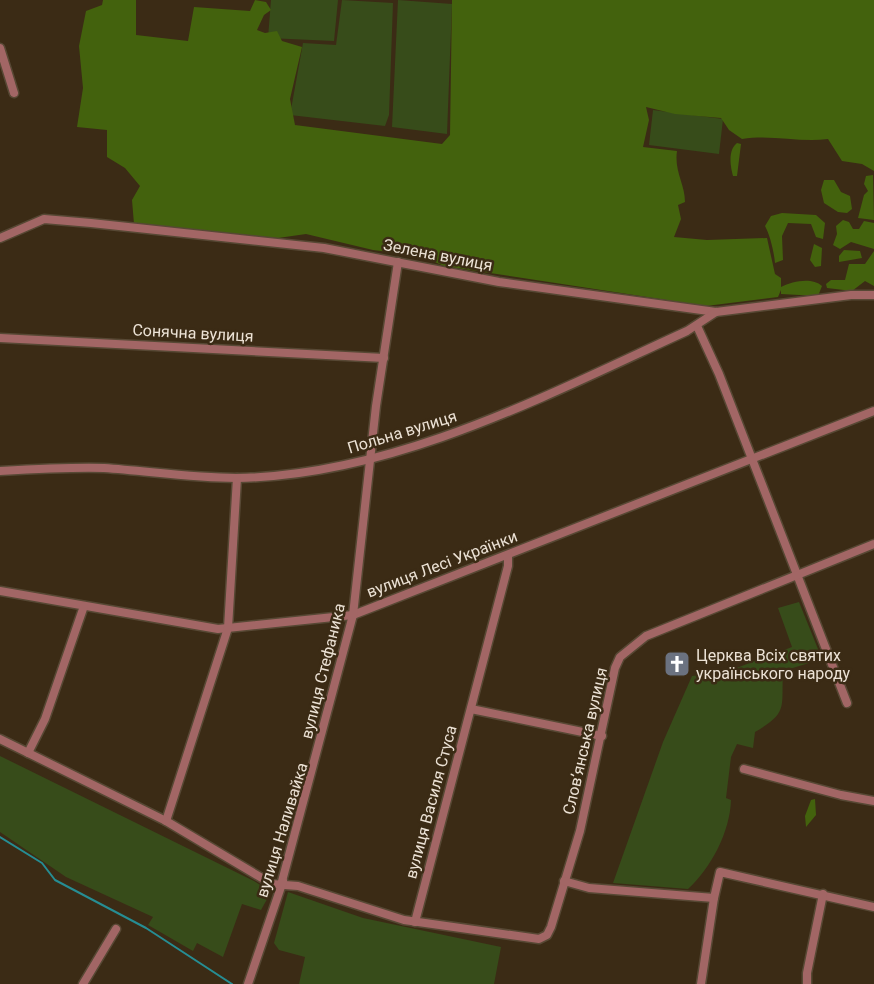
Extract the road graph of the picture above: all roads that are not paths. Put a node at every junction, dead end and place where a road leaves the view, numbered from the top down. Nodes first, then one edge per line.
1 (0, 48) edge
2 (14, 93) dead end
3 (0, 238) edge
4 (398, 262) junction
5 (874, 295) edge
6 (716, 312) junction
7 (697, 326) junction
8 (0, 338) edge
9 (384, 358) junction
10 (874, 411) edge
11 (751, 459) junction
12 (370, 460) junction
13 (0, 471) edge
14 (237, 478) junction
15 (874, 544) edge
16 (508, 555) junction
17 (796, 573) junction
18 (0, 591) edge
19 (84, 606) junction
20 (353, 615) junction
21 (228, 628) junction
22 (847, 703) dead end
23 (471, 709) junction
24 (602, 736) junction
25 (0, 739) edge
26 (28, 753) junction
27 (744, 769) dead end
28 (874, 801) edge
29 (166, 821) junction
30 (564, 881) junction
31 (281, 885) junction
32 (823, 894) junction
33 (714, 898) junction
34 (874, 906) edge
35 (415, 922) junction
36 (117, 929) dead end
37 (83, 984) edge
38 (248, 984) edge
39 (701, 984) edge
40 (807, 984) edge

1 - 2 street
3 - 4 street, Зелена вулиця
4 - 6 street, Зелена вулиця
4 - 9 street, вулиця Стефаника
5 - 6 street, Зелена вулиця
6 - 7 street, Польна вулиця
7 - 11 street
7 - 12 street, Польна вулиця
8 - 9 street, Сонячна вулиця
9 - 12 street, вулиця Стефаника
10 - 11 street, вулиця Лесі Українки
11 - 16 street, вулиця Лесі Українки
11 - 17 street
12 - 14 street, Польна вулиця
12 - 20 street, вулиця Стефаника
13 - 14 street, Польна вулиця
14 - 21 street
15 - 17 street, Словʼянська вулиця
16 - 20 street, вулиця Лесі Українки
16 - 23 street, вулиця Василя Стуса
17 - 22 street
17 - 24 street, Словʼянська вулиця
18 - 19 street, вулиця Лесі Українки
19 - 21 street, вулиця Лесі Українки
19 - 26 street
20 - 21 street, вулиця Лесі Українки
20 - 31 street, вулиця Стефаника
21 - 29 street
23 - 24 street
23 - 35 street, вулиця Василя Стуса
24 - 30 street, Словʼянська вулиця
25 - 26 street
26 - 29 street
27 - 28 street
29 - 31 street
30 - 33 street
30 - 35 street, Словʼянська вулиця
31 - 35 street
31 - 38 street, вулиця Наливайка
32 - 33 street
32 - 34 street
32 - 40 street
33 - 39 street
36 - 37 street

